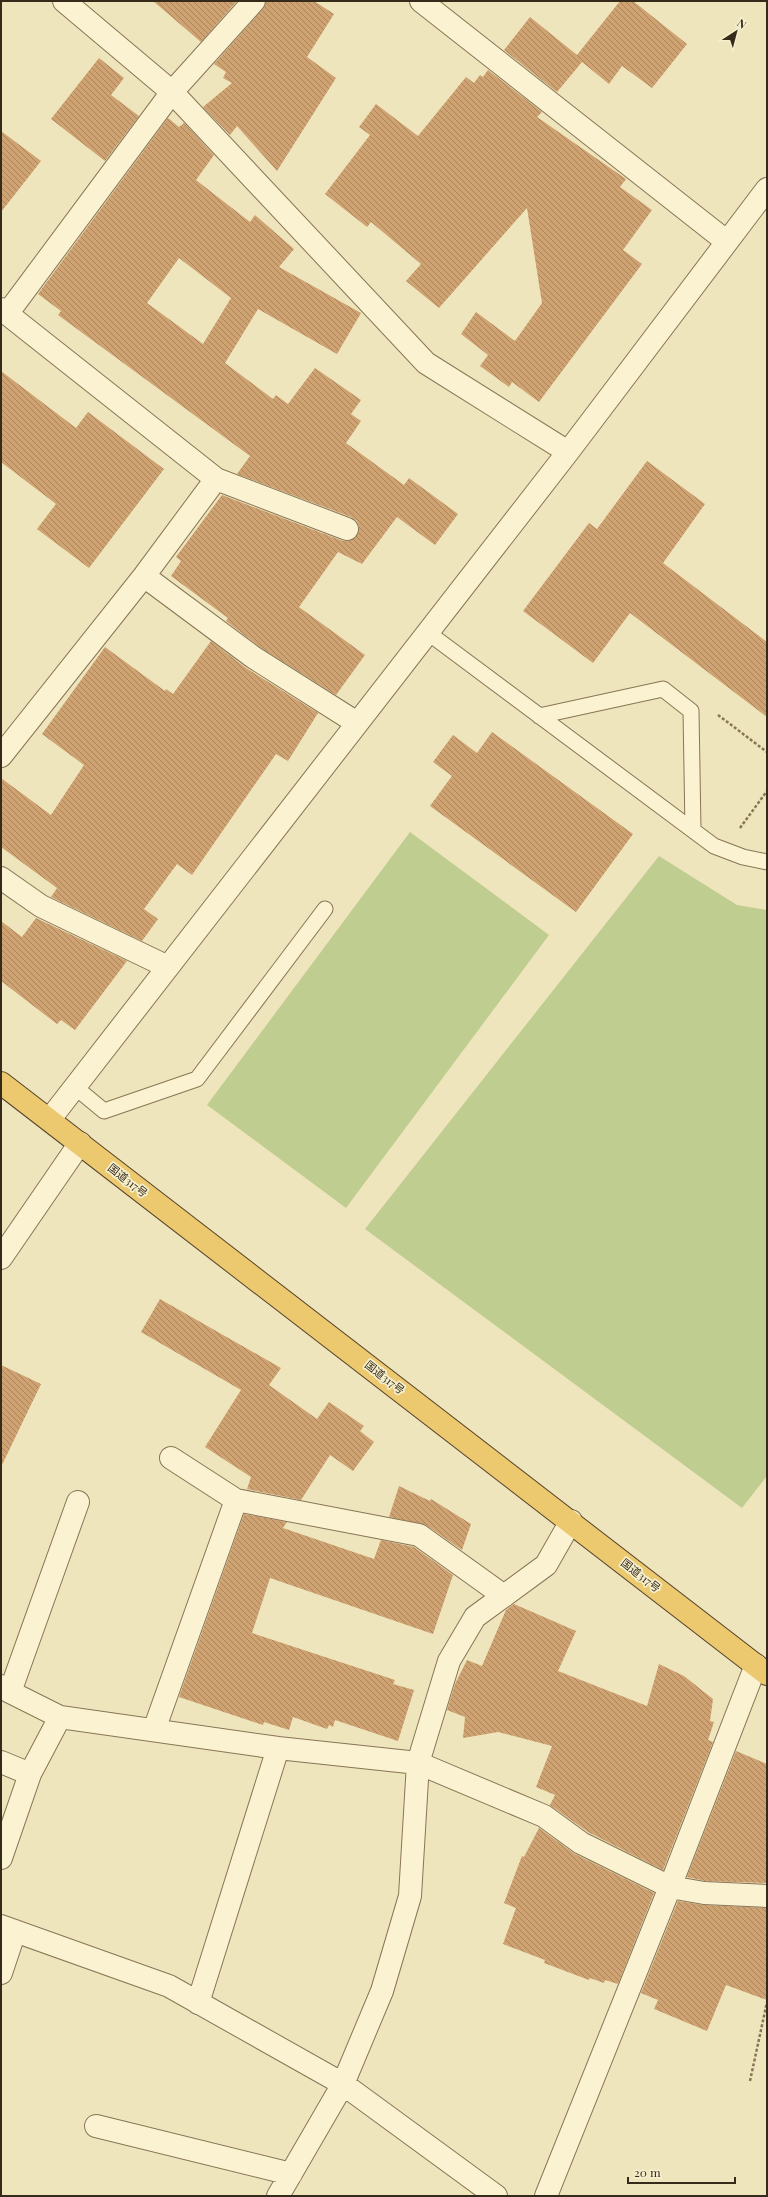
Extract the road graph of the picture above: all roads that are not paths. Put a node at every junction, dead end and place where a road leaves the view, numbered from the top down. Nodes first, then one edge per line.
1 (64, 1) edge
2 (254, 1) edge
3 (421, 1) edge
4 (172, 92) junction
5 (767, 189) edge
6 (726, 241) junction
7 (4, 312) edge
8 (568, 452) junction
9 (216, 479) junction
10 (347, 529) dead end
11 (144, 576) junction
12 (427, 632) junction
13 (539, 716) junction
14 (356, 723) junction
15 (1, 756) edge
16 (693, 830) junction
17 (767, 862) edge
18 (1, 878) edge
19 (325, 909) dead end
20 (168, 967) junction
21 (1, 1083) edge
22 (75, 1087) junction
23 (50, 1119) junction
24 (80, 1143) junction
25 (1, 1258) edge
26 (172, 1458) dead end
27 (236, 1500) junction
28 (78, 1502) dead end
29 (571, 1521) junction
30 (504, 1596) junction
31 (761, 1669) edge
32 (6, 1689) edge
33 (60, 1717) junction
34 (154, 1730) junction
35 (278, 1748) junction
36 (1, 1762) edge
37 (418, 1762) junction
38 (30, 1774) junction
39 (1, 1858) edge
40 (670, 1887) junction
41 (767, 1896) edge
42 (8, 1928) edge
43 (1, 1973) edge
44 (198, 2003) junction
45 (342, 2084) junction
46 (96, 2126) dead end
47 (291, 2174) junction
48 (278, 2196) edge
49 (496, 2196) edge
50 (546, 2196) edge

1 - 4 street
2 - 4 street
3 - 6 street
4 - 7 street
4 - 8 street
5 - 6 street
6 - 8 street
7 - 9 street
8 - 12 street
9 - 10 street
9 - 11 street
11 - 14 street
11 - 15 street
12 - 13 lane
12 - 14 street
13 - 16 lane
13 - 16 lane
14 - 20 street
16 - 17 lane
18 - 20 street
19 - 22 lane
20 - 22 street
21 - 23 highway, 国道317号
22 - 23 street
23 - 24 highway, 国道317号
24 - 25 street
24 - 29 highway, 国道317号
26 - 27 street
27 - 30 street
27 - 34 street
28 - 32 street
29 - 30 street
29 - 31 highway, 国道317号
30 - 37 street
31 - 40 street
32 - 33 street
33 - 34 street
33 - 38 street
34 - 35 street
35 - 37 street
35 - 44 street
36 - 38 street
37 - 40 street
37 - 45 street
38 - 39 street
40 - 41 street
40 - 50 street
42 - 43 street
42 - 44 street
44 - 45 street
45 - 47 street
45 - 49 street
46 - 47 street
47 - 48 street

